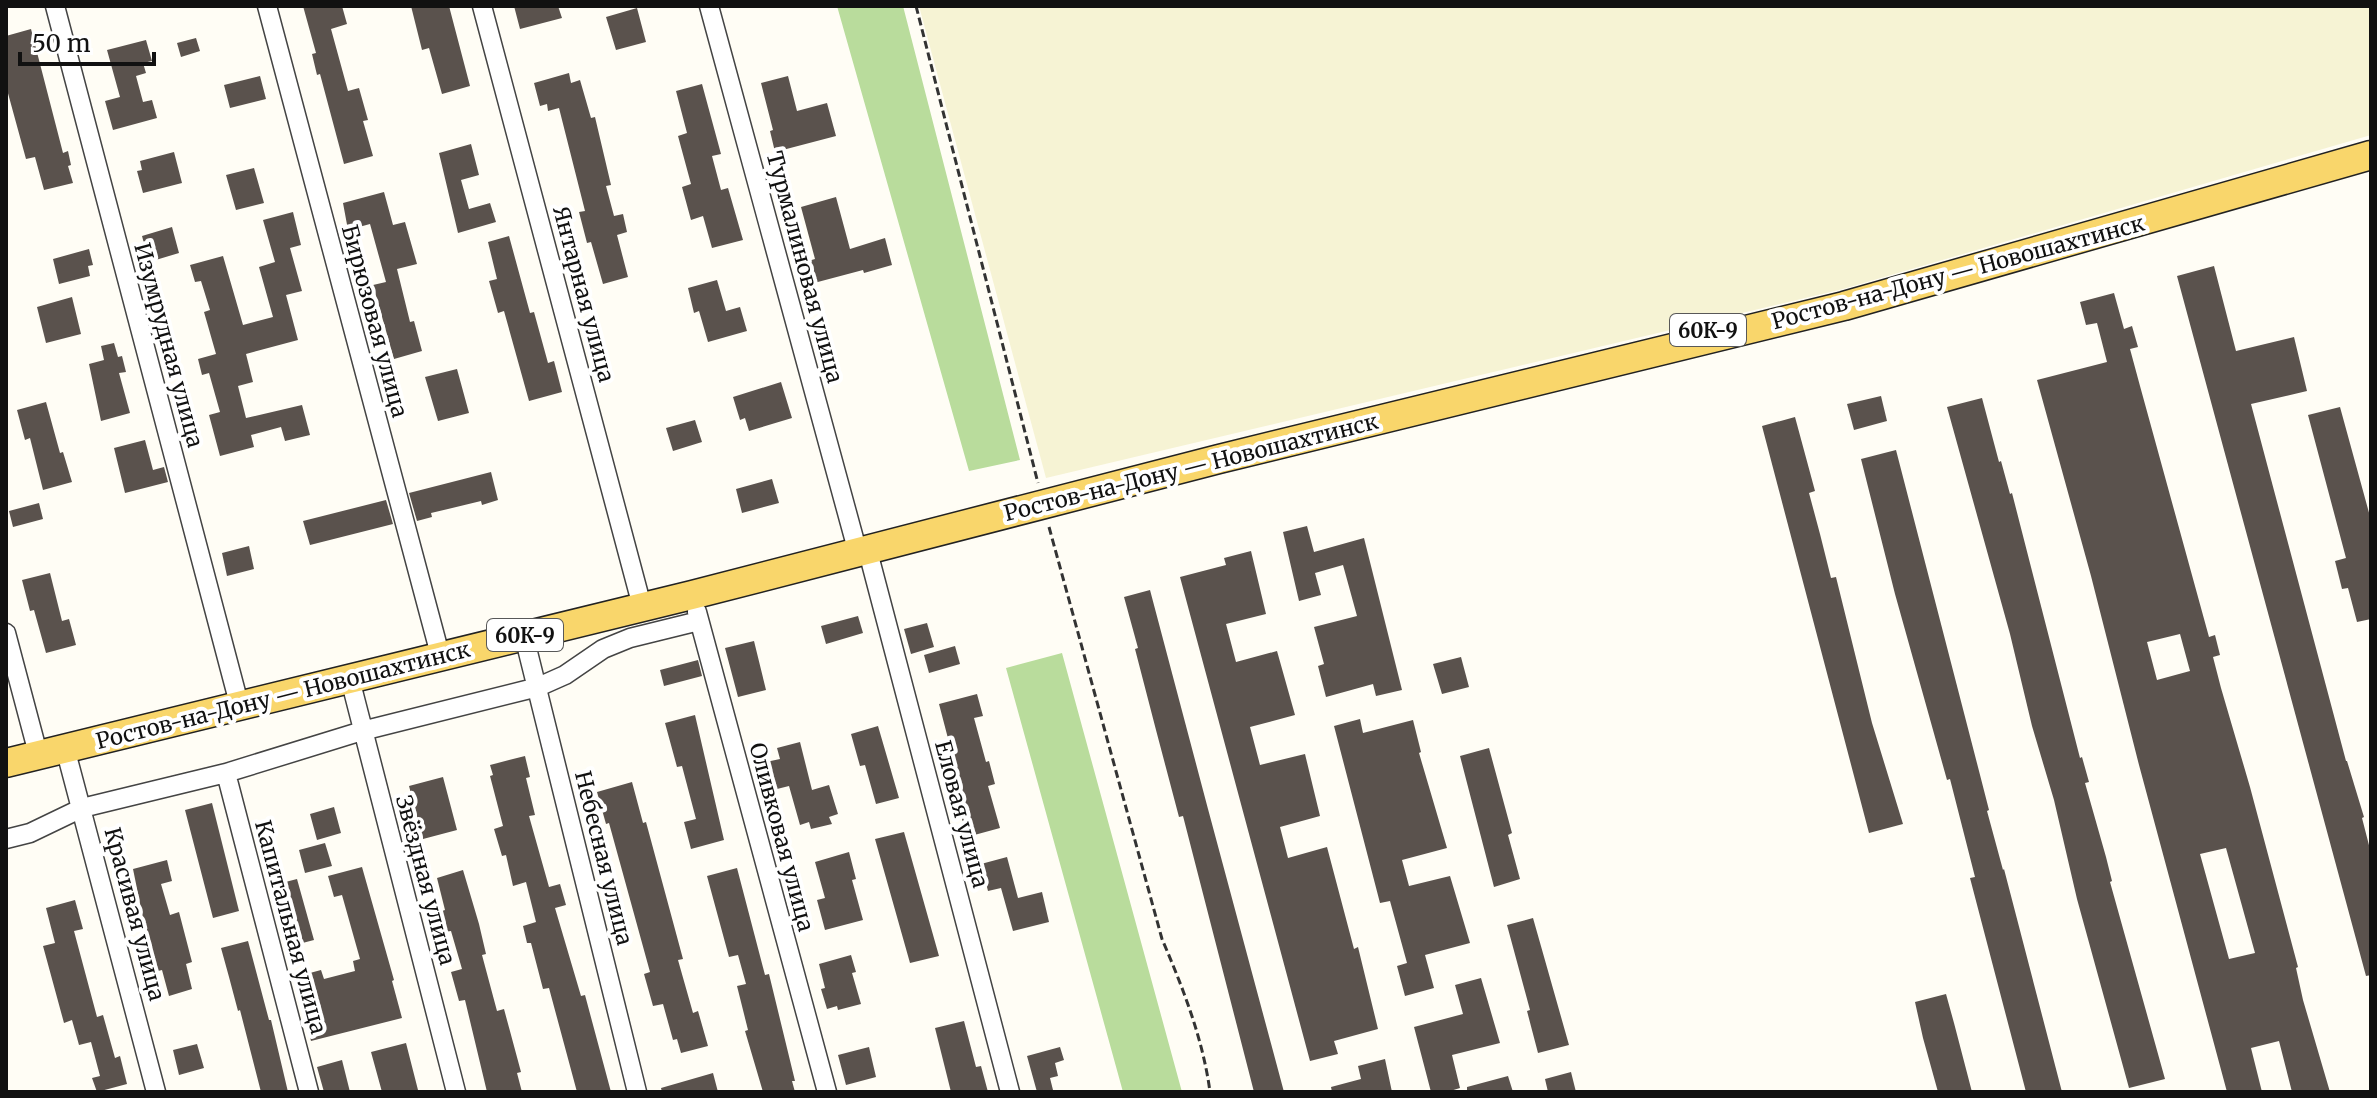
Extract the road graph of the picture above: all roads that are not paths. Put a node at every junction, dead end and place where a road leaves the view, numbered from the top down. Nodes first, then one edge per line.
1 (55, 6) edge
2 (267, 6) edge
3 (482, 6) edge
4 (709, 6) edge
5 (2371, 146) edge
6 (2371, 155) edge
7 (1042, 499) junction
8 (861, 545) junction
9 (639, 595) junction
10 (696, 608) junction
11 (6, 633) edge
12 (524, 636) junction
13 (438, 647) junction
14 (350, 679) junction
15 (538, 687) junction
16 (237, 696) junction
17 (362, 731) junction
18 (36, 746) junction
19 (65, 748) junction
20 (6, 753) edge
21 (6, 763) edge
22 (226, 773) junction
23 (82, 808) junction
24 (6, 839) edge
25 (156, 1092) edge
26 (309, 1092) edge
27 (456, 1092) edge
28 (637, 1092) edge
29 (827, 1092) edge
30 (1010, 1092) edge

1 - 16 street, Изумрудная улица
2 - 13 street, Бирюзовая улица
3 - 9 street, Янтарная улица
4 - 8 street, Турмалиновая улица
5 - 7 main road, Ростов-на-Дону — Новошахтинск / 60К-9
6 - 7 main road, Ростов-на-Дону — Новошахтинск / 60К-9
7 - 8 main road, Ростов-на-Дону — Новошахтинск / 60К-9
8 - 9 main road, Ростов-на-Дону — Новошахтинск / 60К-9
8 - 10 main road, Ростов-на-Дону — Новошахтинск / 60К-9
8 - 30 street, Еловая улица
9 - 13 main road, Ростов-на-Дону — Новошахтинск / 60К-9
10 - 12 main road, Ростов-на-Дону — Новошахтинск / 60К-9
10 - 15 street
10 - 29 street, Оливковая улица
11 - 18 street
12 - 14 main road, Ростов-на-Дону — Новошахтинск / 60К-9
12 - 15 street, Небесная улица
13 - 16 main road, Ростов-на-Дону — Новошахтинск / 60К-9
14 - 17 street, Звёздная улица
14 - 19 main road, Ростов-на-Дону — Новошахтинск / 60К-9
15 - 17 street
15 - 28 street, Небесная улица
16 - 18 main road, Ростов-на-Дону — Новошахтинск / 60К-9
17 - 22 street
17 - 27 street, Звёздная улица
18 - 20 main road, Ростов-на-Дону — Новошахтинск / 60К-9
19 - 21 main road, Ростов-на-Дону — Новошахтинск / 60К-9
19 - 23 street, Красивая улица
22 - 23 street
22 - 26 street, Капитальная улица
23 - 24 street
23 - 25 street, Красивая улица

